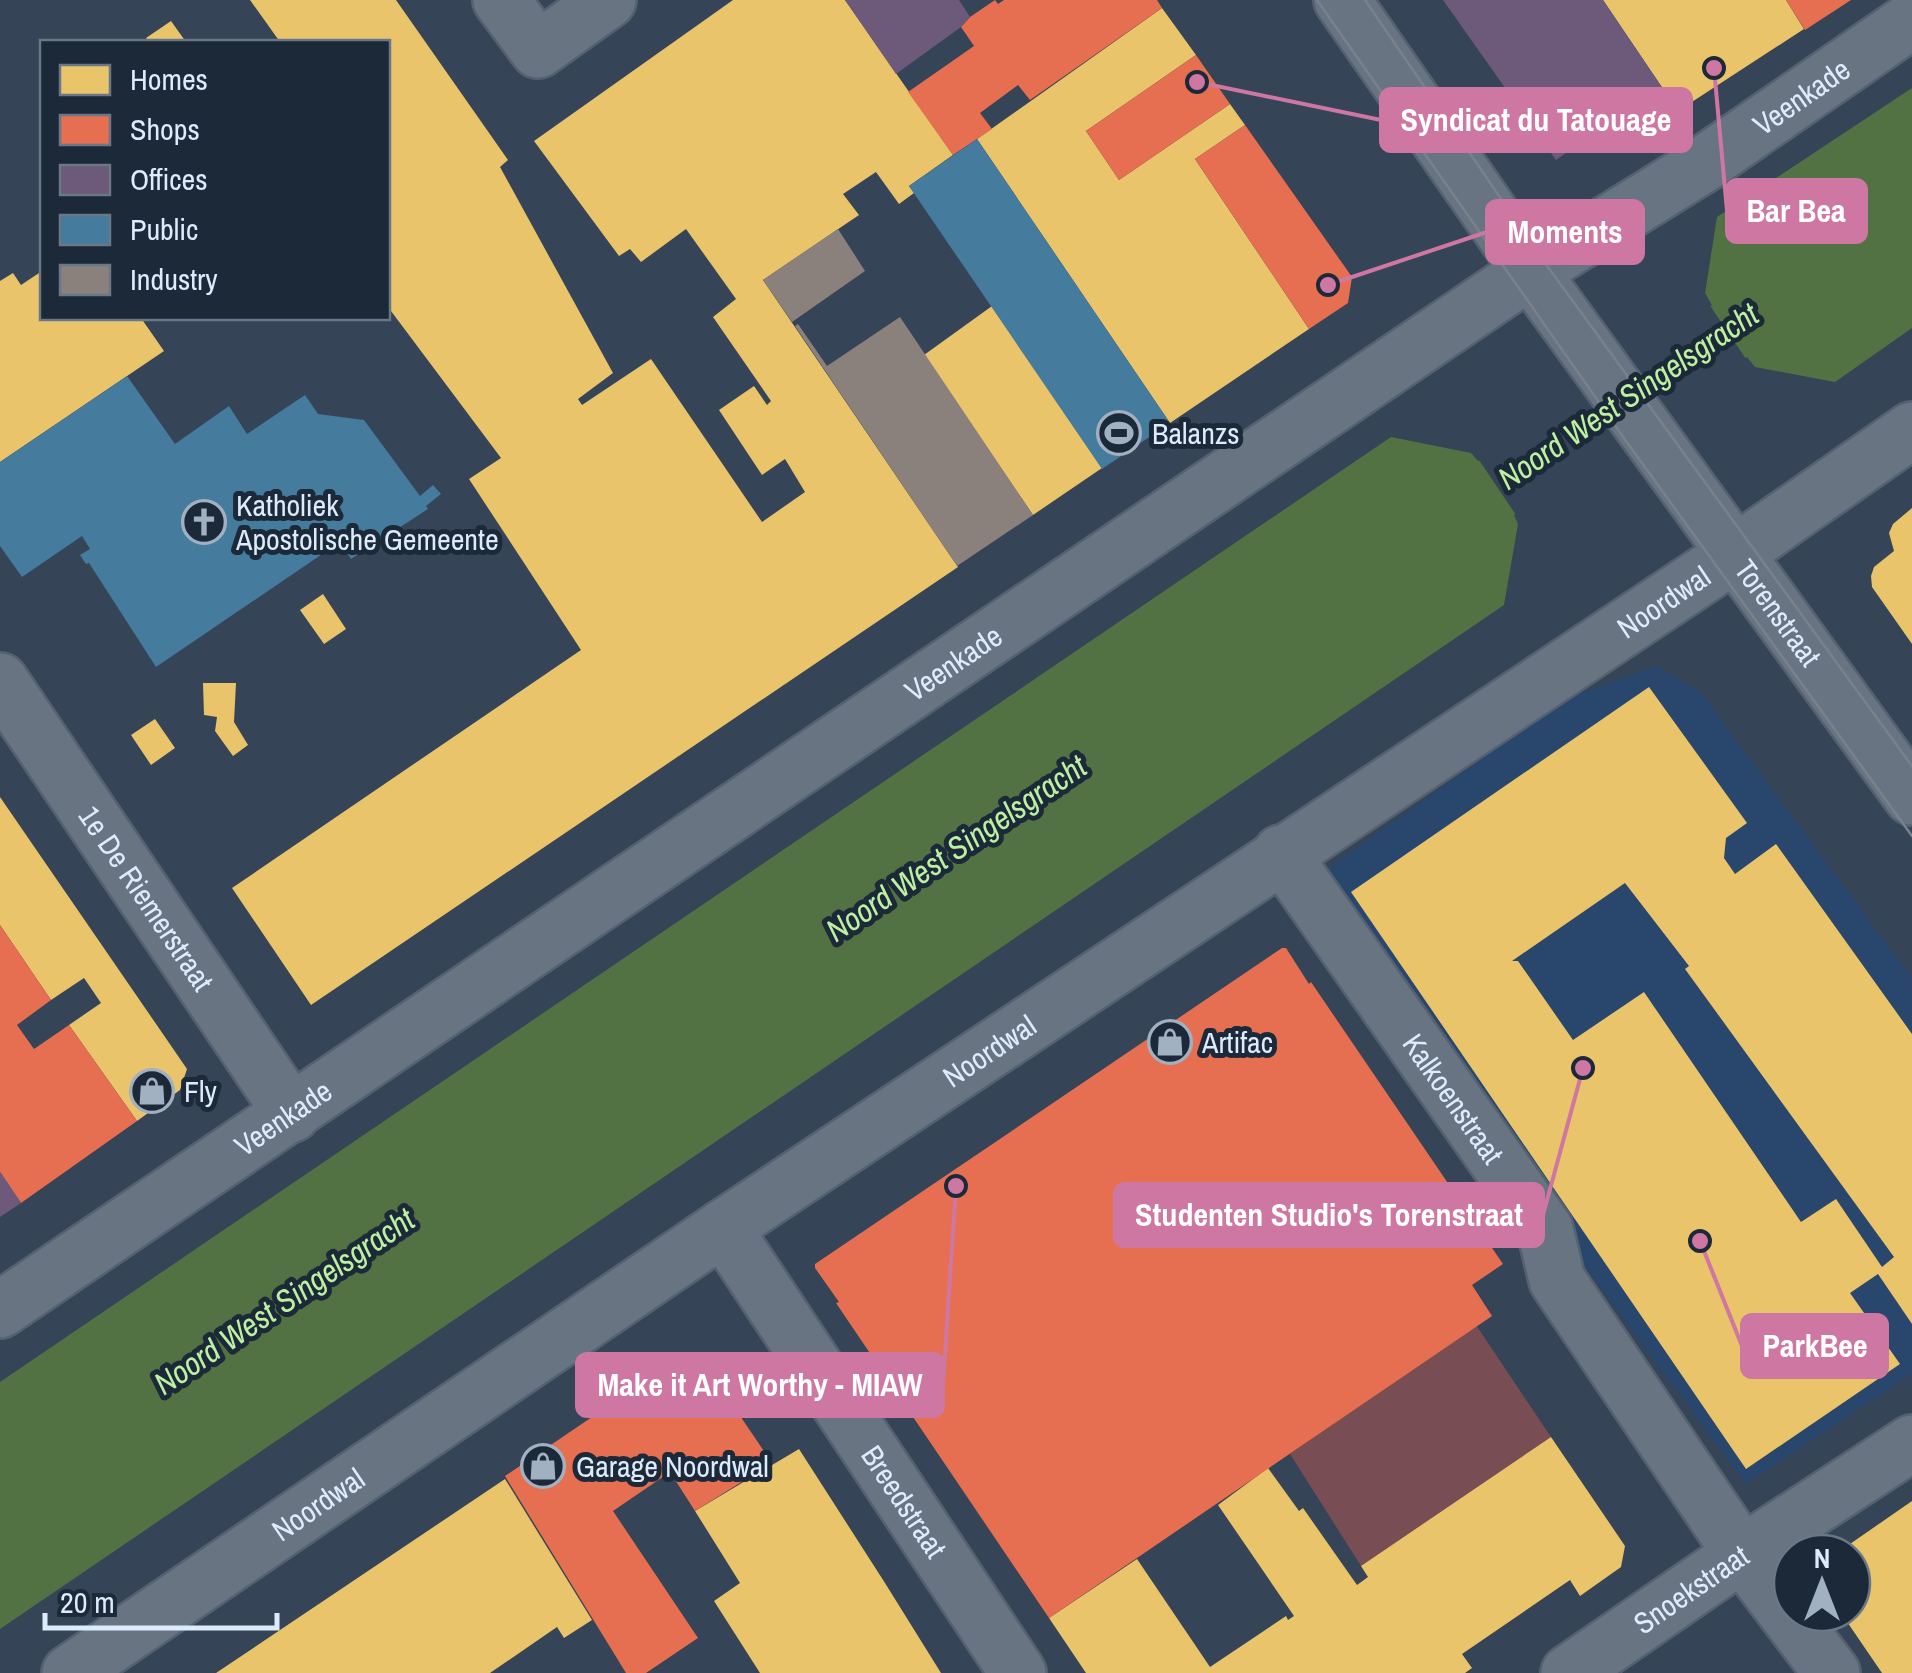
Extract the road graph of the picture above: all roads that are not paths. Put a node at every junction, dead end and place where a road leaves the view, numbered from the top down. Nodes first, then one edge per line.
1 (501, 0) edge
2 (608, 0) edge
3 (1342, 0) edge
4 (1912, 20) edge
5 (1531, 272) junction
6 (1912, 430) edge
7 (1735, 553) junction
8 (0, 681) edge
9 (1912, 797) edge
10 (1281, 853) junction
11 (292, 1114) junction
12 (723, 1228) junction
13 (0, 1310) edge
14 (1912, 1443) edge
15 (1742, 1554) junction
16 (70, 1673) edge
17 (1018, 1673) edge
18 (1569, 1673) edge
19 (1832, 1673) edge

1 - 2 street
3 - 5 street, Torenstraat
4 - 5 street, Veenkade
5 - 7 street, Torenstraat
5 - 11 street, Veenkade
6 - 7 street, Noordwal
7 - 9 street, Torenstraat
7 - 10 street, Noordwal
8 - 11 street, 1e De Riemerstraat
10 - 12 street, Noordwal
10 - 15 street, Kalkoenstraat
11 - 13 street, Veenkade
12 - 16 street, Noordwal
12 - 17 street, Breedstraat
14 - 15 street, Snoekstraat
15 - 18 street, Snoekstraat
15 - 19 street, Kalkoenstraat

